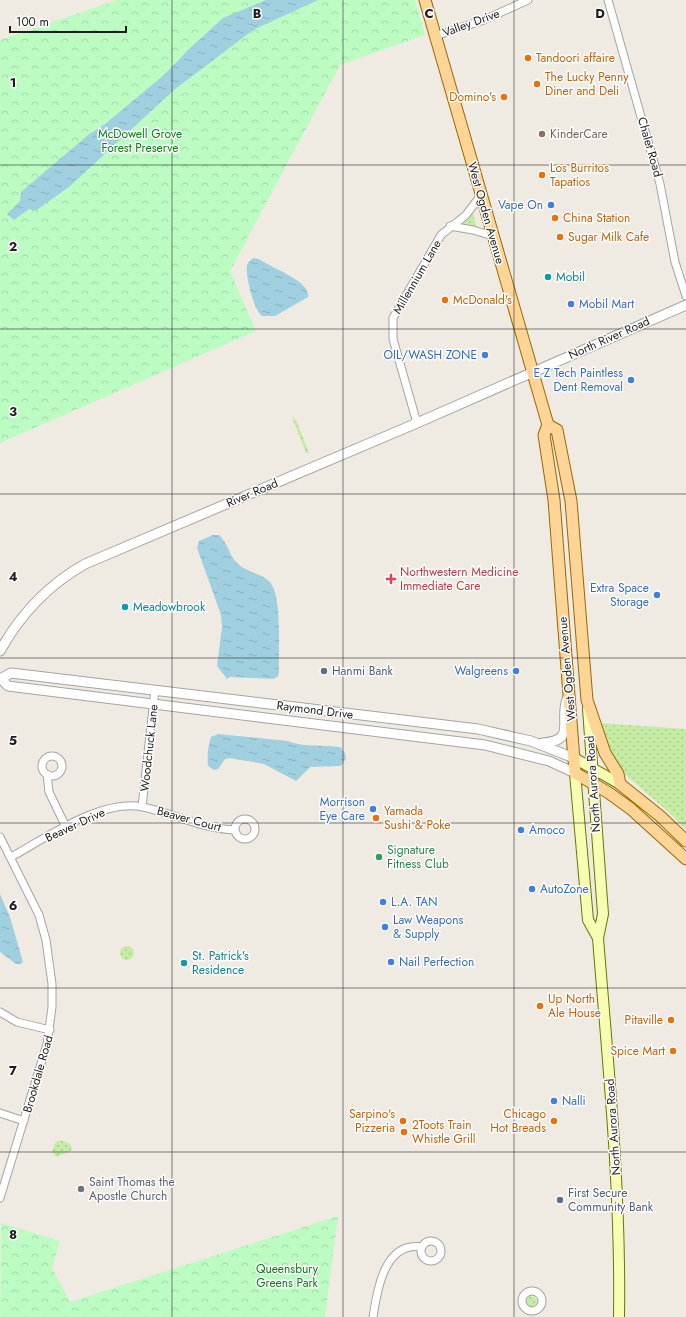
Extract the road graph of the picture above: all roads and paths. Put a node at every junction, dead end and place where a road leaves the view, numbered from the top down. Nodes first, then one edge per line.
1 (425, 0) edge
2 (528, 0) edge
3 (608, 0) edge
4 (435, 36) junction
5 (481, 195) junction
6 (450, 226) junction
7 (493, 236) junction
8 (686, 296) edge
9 (686, 305) edge
10 (532, 372) junction
11 (417, 423) junction
12 (548, 425) junction
13 (582, 629) joint
14 (0, 651) edge
15 (0, 679) edge
16 (155, 690) junction
17 (569, 694) junction
18 (587, 700) junction
19 (154, 704) junction
20 (540, 744) junction
21 (574, 758) junction
22 (592, 767) junction
23 (575, 773) junction
24 (47, 774) dead end
25 (593, 784) junction
26 (620, 784) junction
27 (142, 807) junction
28 (66, 828) junction
29 (235, 830) dead end
30 (0, 837) edge
31 (686, 840) edge
32 (11, 857) junction
33 (686, 859) edge
34 (598, 938) junction
35 (0, 1012) edge
36 (50, 1030) junction
37 (0, 1113) edge
38 (24, 1121) junction
39 (0, 1198) edge
40 (422, 1246) dead end
41 (373, 1317) edge
42 (619, 1317) edge

1 - 4 main road, West Ogden Avenue
2 - 4 street, Valley Drive
3 - 8 street, Chalet Road
4 - 5 main road, West Ogden Avenue
5 - 6 street, Millennium Lane
5 - 7 main road, West Ogden Avenue
6 - 7 street
6 - 11 street, Millennium Lane
7 - 10 main road, West Ogden Avenue
9 - 10 street, North River Road
10 - 11 street, River Road
10 - 12 main road, West Ogden Avenue
11 - 14 street, River Road
12 - 13 main road, West Ogden Avenue
12 - 17 main road, West Ogden Avenue
13 - 18 main road, North Aurora Road
15 - 16 street, Raymond Drive
15 - 19 street, Raymond Drive
16 - 19 street, Woodchuck Lane
16 - 20 street, Raymond Drive
17 - 20 street
17 - 21 main road, West Ogden Avenue
18 - 22 main road, North Aurora Road
18 - 26 main road, West Ogden Avenue
19 - 23 street, Raymond Drive
19 - 27 street, Woodchuck Lane
20 - 21 street, Raymond Drive
21 - 22 main road, Raymond Drive
21 - 23 main road, West Ogden Avenue
22 - 25 main road, North Aurora Road
22 - 26 main road, Raymond Drive
23 - 25 main road
23 - 34 main road, North Aurora Road
24 - 28 street
25 - 33 main road
25 - 34 main road, North Aurora Road
26 - 31 main road
27 - 28 street, Beaver Drive
27 - 29 street, Beaver Court
28 - 32 street, Beaver Drive
30 - 32 street, Brookdale Road
32 - 36 street, Brookdale Road
34 - 42 main road, North Aurora Road
35 - 36 street
36 - 38 street, Brookdale Road
37 - 38 street
38 - 39 street, Brookdale Road
40 - 41 street

